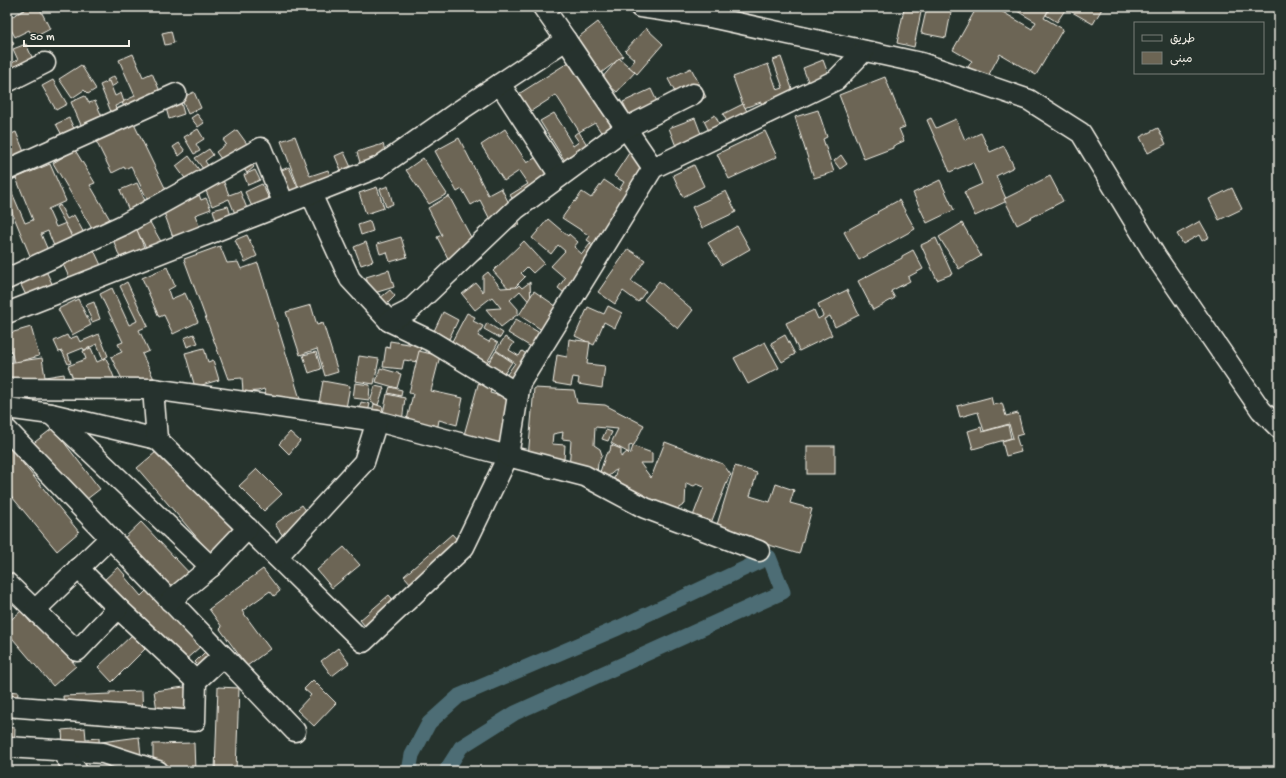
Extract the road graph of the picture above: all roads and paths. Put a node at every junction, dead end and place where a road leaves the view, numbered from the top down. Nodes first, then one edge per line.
1 (543, 7) edge
2 (640, 7) edge
3 (566, 40) junction
4 (864, 50) junction
5 (45, 63) dead end
6 (7, 82) edge
7 (500, 84) junction
8 (176, 94) dead end
9 (693, 94) dead end
10 (626, 128) junction
11 (653, 168) junction
12 (7, 170) edge
13 (560, 176) junction
14 (311, 194) junction
15 (284, 204) junction
16 (7, 279) edge
17 (7, 313) edge
18 (389, 321) junction
19 (7, 388) edge
20 (152, 389) junction
21 (518, 394) junction
22 (7, 408) edge
23 (52, 414) junction
24 (377, 421) junction
25 (1279, 428) edge
26 (7, 430) edge
27 (157, 439) junction
28 (508, 456) junction
29 (248, 528) junction
30 (110, 538) junction
31 (759, 551) dead end
32 (277, 557) junction
33 (211, 567) junction
34 (78, 568) junction
35 (7, 583) edge
36 (170, 601) junction
37 (118, 608) junction
38 (35, 610) junction
39 (223, 656) junction
40 (196, 681) junction
41 (7, 706) edge
42 (295, 731) dead end
43 (7, 747) edge
44 (60, 750) junction
45 (78, 771) edge
46 (158, 771) edge

1 - 3 street
2 - 4 street
3 - 7 street
3 - 10 street
4 - 11 street
4 - 25 street
5 - 6 street
7 - 13 street
7 - 14 street
8 - 12 street
9 - 10 street
10 - 11 street
10 - 13 street
11 - 21 street
13 - 18 street
14 - 15 street
14 - 18 street
15 - 16 street
15 - 17 street
18 - 21 street
19 - 20 street
20 - 24 street
20 - 27 street
21 - 28 street
22 - 23 street
23 - 27 street
23 - 33 street
24 - 28 street
24 - 32 street
26 - 30 street
27 - 29 street
28 - 31 street
28 - 32 street
29 - 32 street
29 - 33 street
30 - 34 street
30 - 36 street
33 - 36 street
34 - 37 street
34 - 38 street
35 - 38 street
36 - 39 street
37 - 38 street
37 - 40 street
39 - 40 street
39 - 42 street
40 - 41 street
43 - 44 street
44 - 45 street
44 - 46 street

